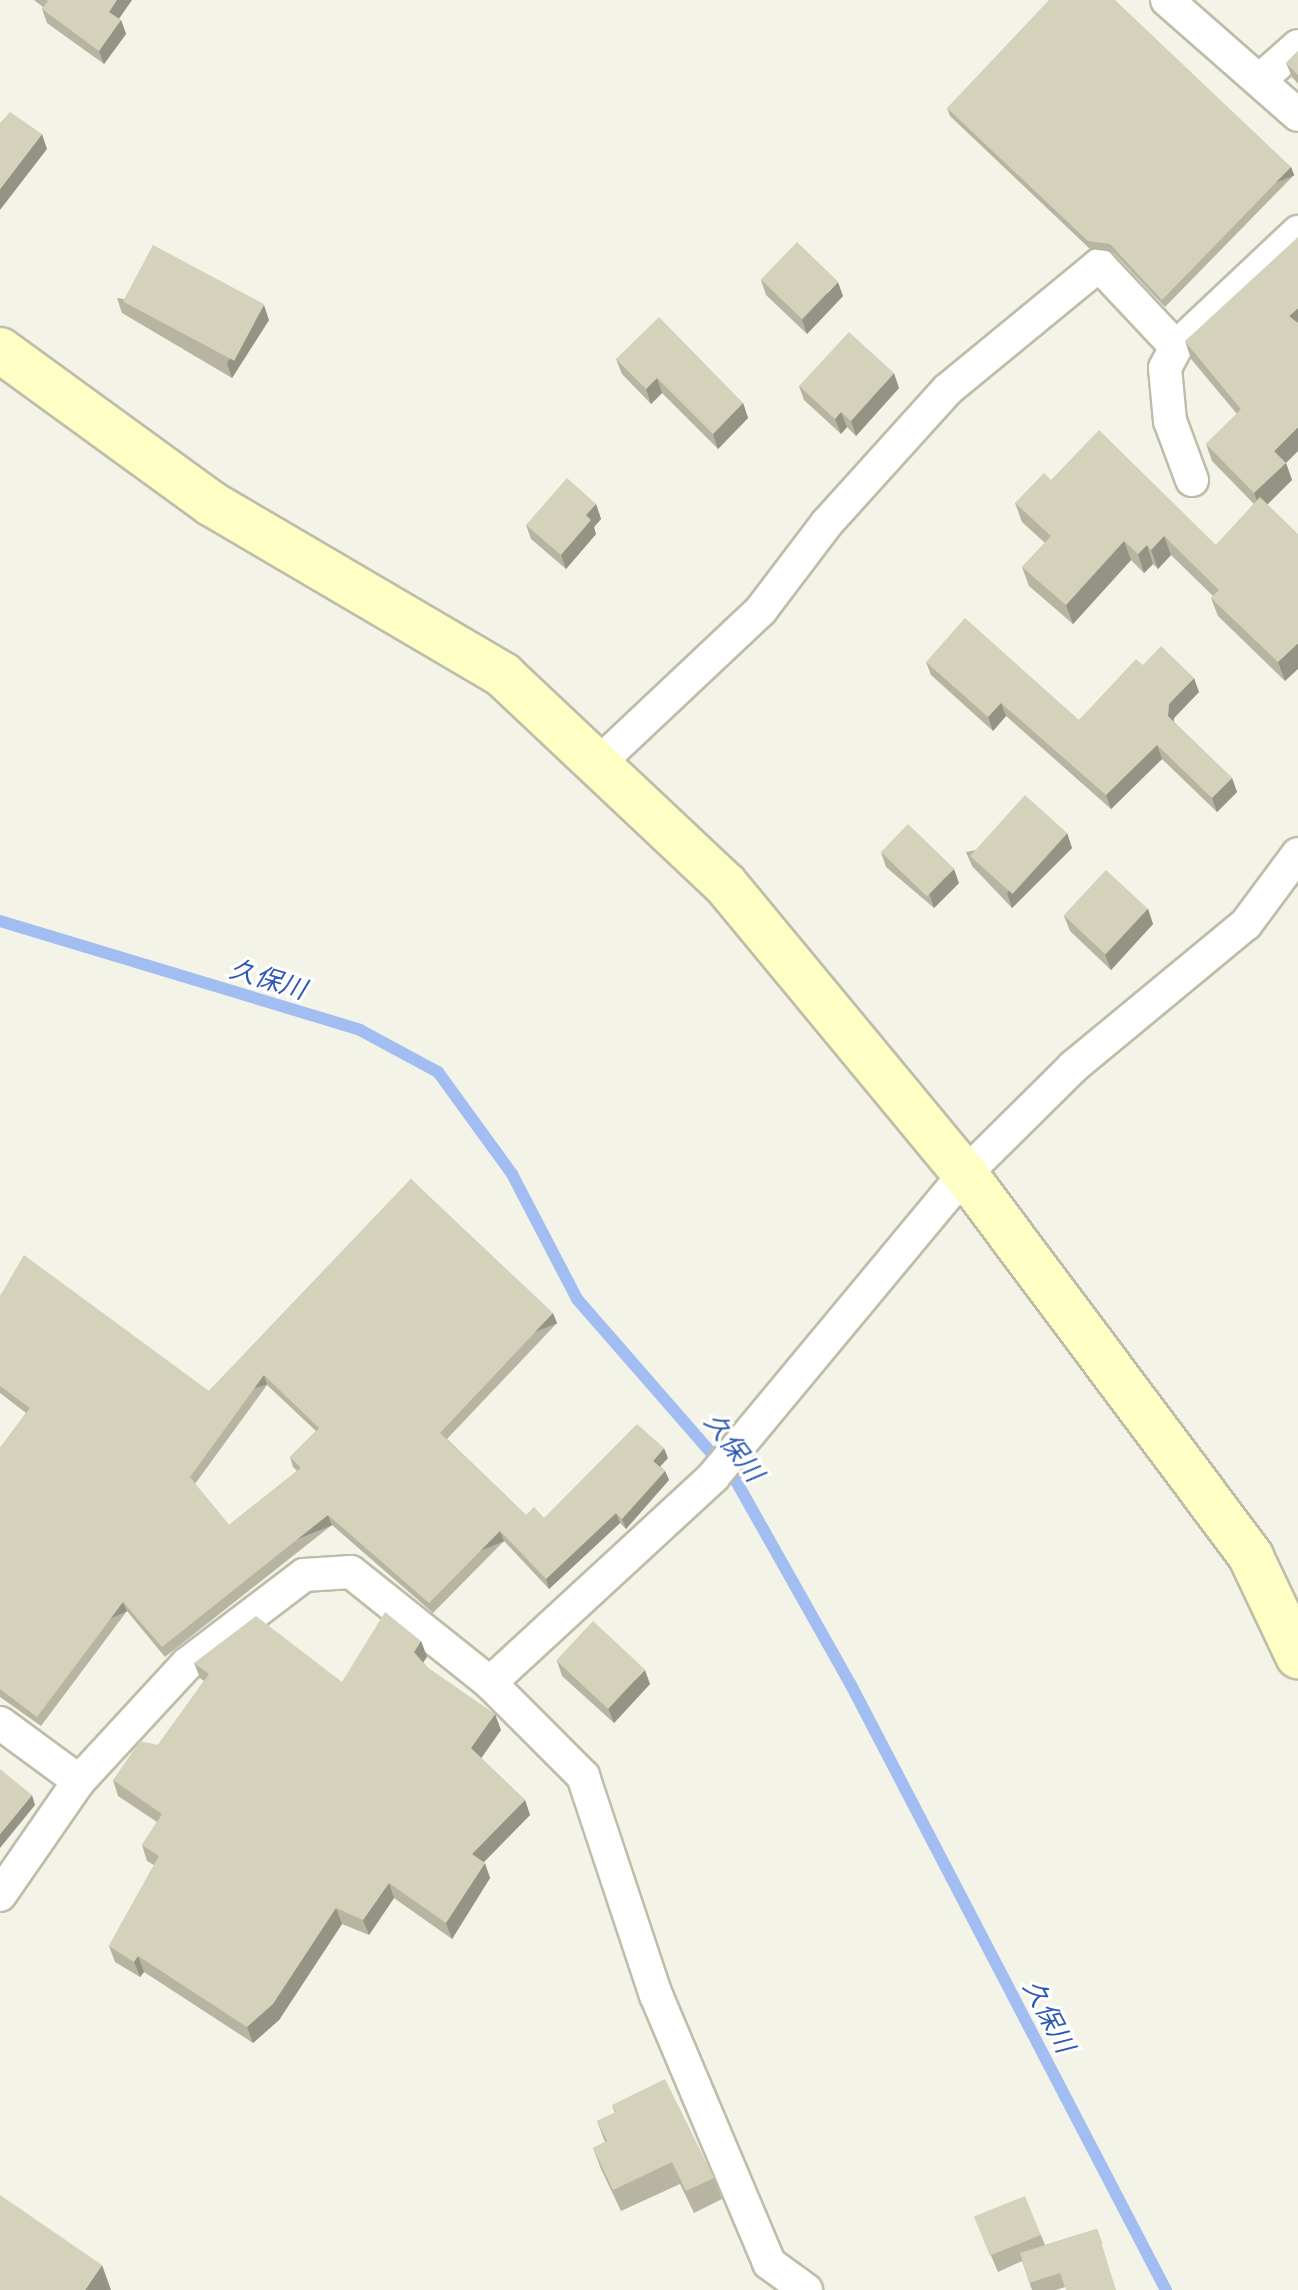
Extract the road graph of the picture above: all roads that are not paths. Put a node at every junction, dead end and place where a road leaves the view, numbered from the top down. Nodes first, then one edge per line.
1 (1167, 0) edge
2 (1298, 46) edge
3 (1262, 78) junction
4 (1298, 115) edge
5 (1298, 232) edge
6 (1176, 347) junction
7 (0, 350) edge
8 (1192, 480) dead end
9 (601, 761) junction
10 (1298, 854) edge
11 (965, 1174) junction
12 (1298, 1656) edge
13 (490, 1683) junction
14 (0, 1723) edge
15 (79, 1781) junction
16 (0, 1895) edge
17 (806, 2290) edge

1 - 3 street
2 - 3 street
3 - 4 street
5 - 6 street
6 - 8 street
6 - 9 street
7 - 9 street
9 - 11 street
10 - 11 street
11 - 12 street
11 - 13 street
13 - 15 street
13 - 17 street
14 - 15 street
15 - 16 street

